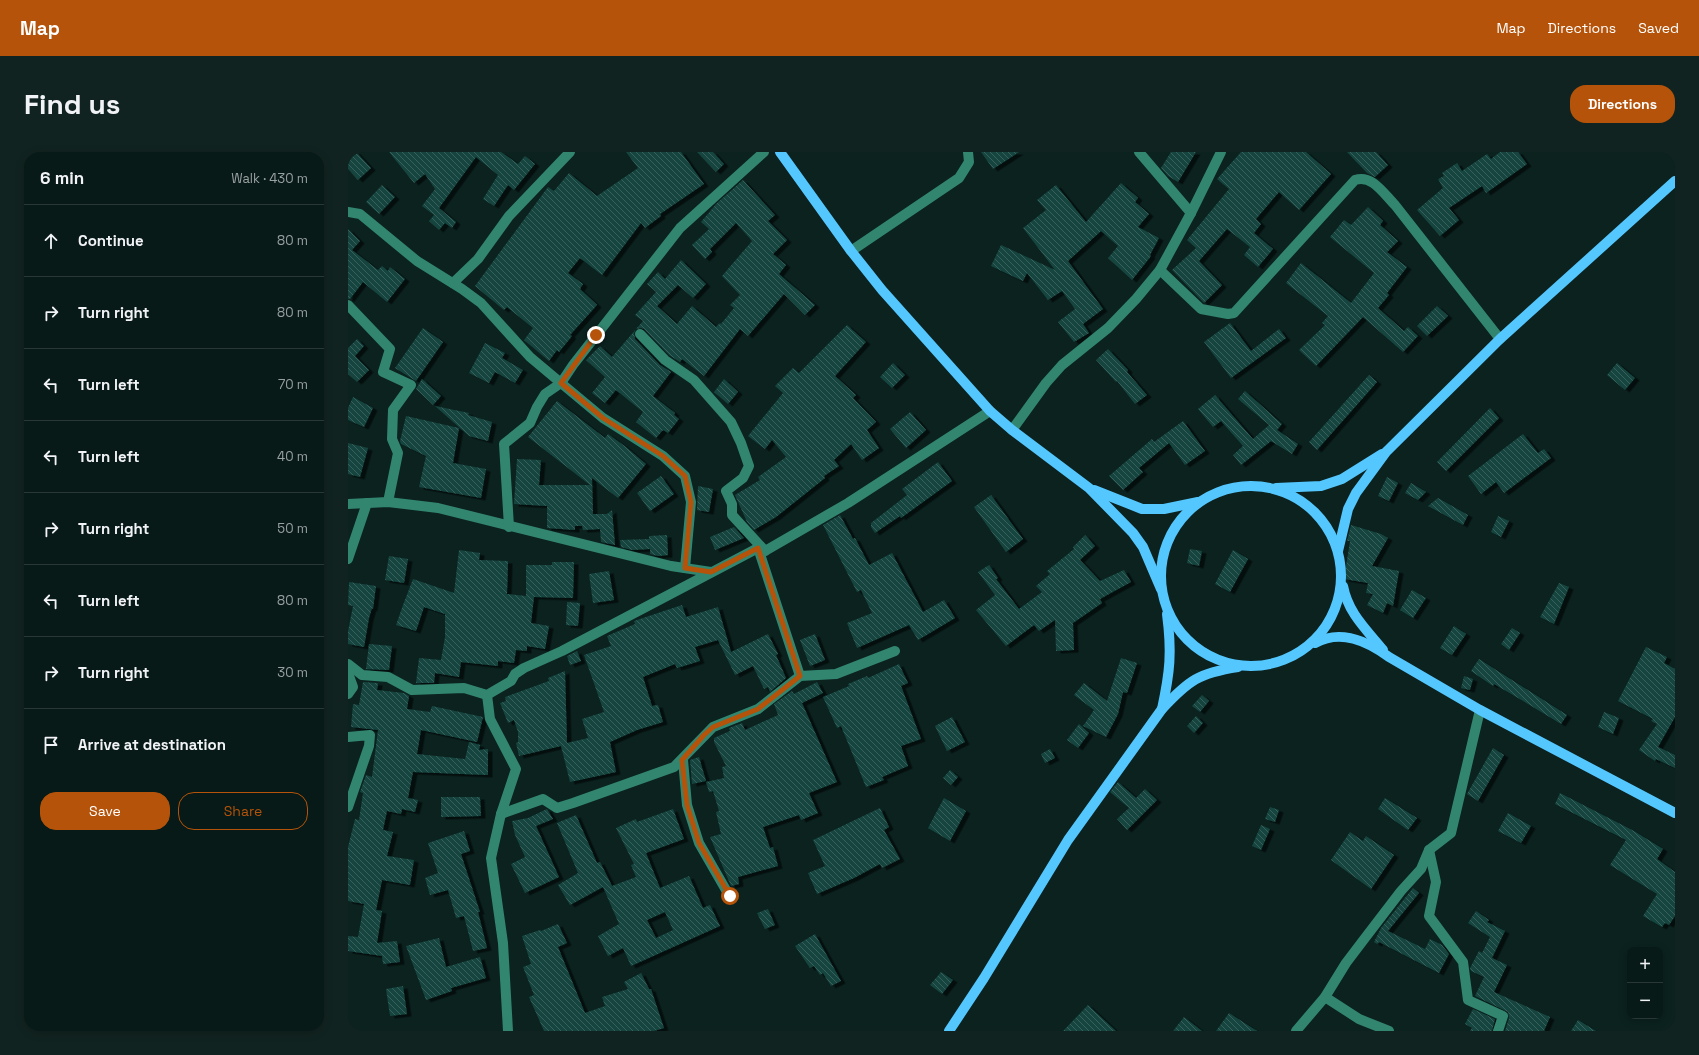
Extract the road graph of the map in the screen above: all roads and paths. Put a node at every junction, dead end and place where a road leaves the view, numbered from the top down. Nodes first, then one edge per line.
1 (570, 152) edge
2 (764, 152) edge
3 (780, 152) edge
4 (968, 152) edge
5 (1138, 152) edge
6 (1221, 152) edge
7 (1675, 181) edge
8 (348, 212) edge
9 (1192, 213) junction
10 (851, 251) junction
11 (1160, 270) junction
12 (453, 283) junction
13 (348, 305) edge
14 (640, 334) dead end
15 (1500, 339) junction
16 (561, 383) junction
17 (990, 411) junction
18 (1012, 430) junction
19 (1386, 452) junction
20 (1089, 488) junction
21 (1273, 488) junction
22 (388, 502) junction
23 (1198, 502) junction
24 (367, 503) junction
25 (348, 504) edge
26 (509, 527) junction
27 (762, 549) junction
28 (1338, 551) junction
29 (348, 559) edge
30 (685, 568) junction
31 (711, 572) junction
32 (1342, 577) junction
33 (1161, 589) junction
34 (1166, 609) junction
35 (1308, 646) junction
36 (895, 651) dead end
37 (1389, 657) junction
38 (348, 664) edge
39 (1245, 666) junction
40 (348, 673) edge
41 (800, 676) junction
42 (348, 694) edge
43 (487, 695) junction
44 (1162, 709) junction
45 (1480, 710) junction
46 (348, 737) edge
47 (682, 760) junction
48 (348, 807) edge
49 (1675, 813) edge
50 (501, 814) junction
51 (1429, 850) junction
52 (730, 896) dead end
53 (1325, 997) junction
54 (508, 1031) edge
55 (950, 1031) edge
56 (1296, 1031) edge
57 (1389, 1031) edge
58 (1498, 1031) edge

1 - 12 street
2 - 16 street
3 - 10 main road
4 - 10 street
5 - 9 street
6 - 9 street
7 - 15 main road
8 - 12 street
9 - 11 street
10 - 17 main road
11 - 15 street
11 - 18 street
12 - 16 street
13 - 22 street
14 - 27 street
15 - 19 main road
16 - 26 street
16 - 30 street
17 - 18 main road
17 - 27 street
18 - 20 main road
19 - 21 main road
19 - 28 main road
20 - 23 main road
20 - 33 main road
21 - 23 main road
21 - 28 main road
22 - 24 street
22 - 26 street
23 - 33 main road
24 - 25 street
24 - 29 street
26 - 30 street
27 - 31 street
27 - 41 street
28 - 32 main road
30 - 31 street
31 - 43 street
32 - 35 main road
32 - 37 main road
33 - 34 main road
34 - 39 main road
34 - 44 main road
35 - 37 main road
35 - 39 main road
36 - 41 street
37 - 45 main road
38 - 43 street
39 - 44 main road
40 - 42 street
41 - 47 street
43 - 50 street
44 - 55 main road
45 - 49 main road
45 - 51 street
46 - 48 street
47 - 50 street
47 - 52 street
50 - 54 street
51 - 53 street
51 - 58 street
53 - 56 street
53 - 57 street

